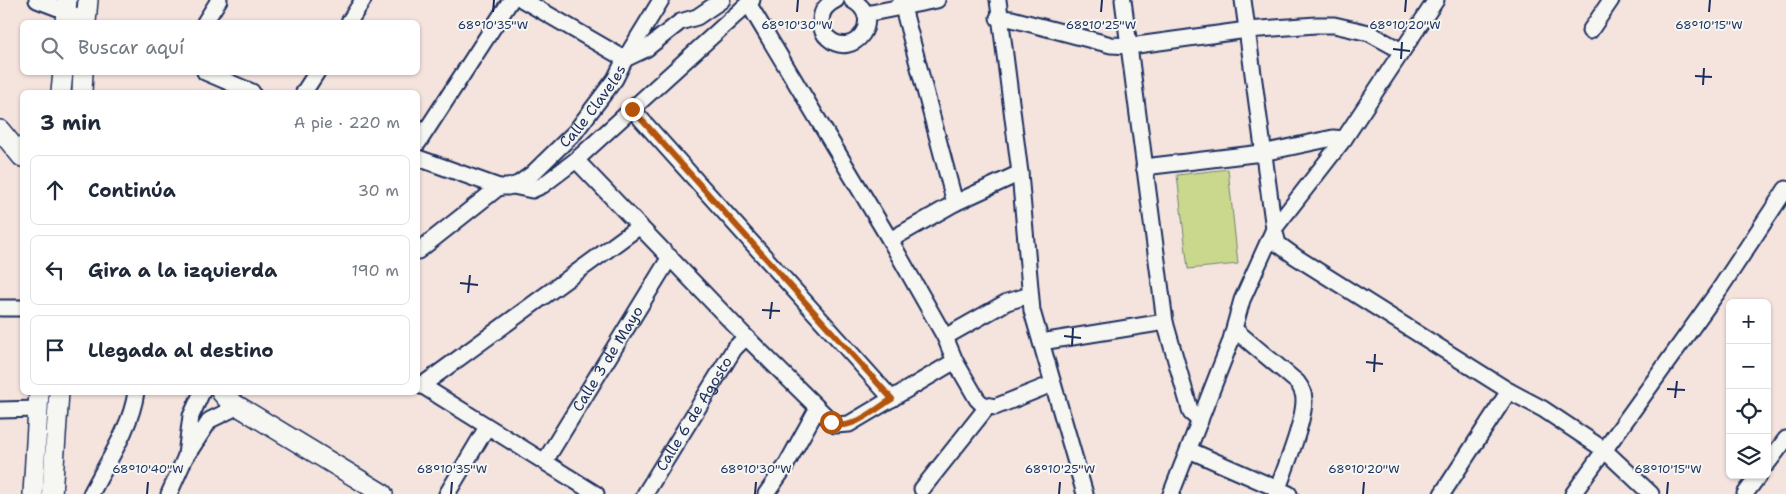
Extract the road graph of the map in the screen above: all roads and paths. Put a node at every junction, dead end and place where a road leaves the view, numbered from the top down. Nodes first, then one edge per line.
1 (37, 0) edge
2 (88, 0) edge
3 (219, 0) edge
4 (363, 0) edge
5 (510, 0) edge
6 (523, 0) edge
7 (661, 0) edge
8 (722, 0) edge
9 (852, 0) edge
10 (937, 0) edge
11 (998, 0) edge
12 (1123, 0) edge
13 (1243, 0) edge
14 (1436, 0) edge
15 (1611, 0) edge
16 (832, 1) edge
17 (750, 2) edge
18 (902, 4) edge
19 (66, 11) edge
20 (866, 14) junction
21 (697, 17) junction
22 (998, 18) junction
23 (82, 20) edge
24 (86, 20) edge
25 (206, 20) edge
26 (350, 20) edge
27 (1247, 30) junction
28 (1590, 31) dead end
29 (711, 39) junction
30 (1130, 46) junction
31 (1402, 51) junction
32 (625, 59) junction
33 (63, 75) edge
34 (83, 75) edge
35 (209, 75) edge
36 (315, 75) edge
37 (228, 88) edge
38 (61, 90) edge
39 (82, 90) edge
40 (305, 90) edge
41 (632, 109) junction
42 (0, 130) edge
43 (1344, 139) junction
44 (420, 140) edge
45 (1262, 153) junction
46 (20, 155) edge
47 (420, 159) edge
48 (576, 160) junction
49 (1144, 167) junction
50 (1020, 173) junction
51 (506, 186) junction
52 (1786, 189) edge
53 (955, 203) junction
54 (640, 226) junction
55 (1274, 229) junction
56 (890, 240) junction
57 (420, 250) edge
58 (670, 257) junction
59 (1030, 295) junction
60 (0, 308) edge
61 (20, 308) edge
62 (1165, 322) junction
63 (1234, 330) junction
64 (746, 337) junction
65 (945, 337) junction
66 (1042, 342) junction
67 (955, 361) junction
68 (420, 383) edge
69 (1052, 384) junction
70 (420, 385) edge
71 (1509, 391) junction
72 (60, 395) edge
73 (136, 395) edge
74 (201, 395) edge
75 (231, 398) edge
76 (892, 399) junction
77 (39, 401) edge
78 (988, 406) junction
79 (816, 409) junction
80 (0, 410) edge
81 (1200, 421) junction
82 (487, 427) junction
83 (1786, 439) edge
84 (1604, 449) junction
85 (1189, 450) junction
86 (185, 458) junction
87 (1771, 459) edge
88 (545, 461) junction
89 (1756, 479) edge
90 (922, 489) dead end
91 (1281, 493) edge
92 (33, 494) edge
93 (52, 494) edge
94 (91, 494) edge
95 (170, 494) edge
96 (383, 494) edge
97 (447, 494) edge
98 (596, 494) edge
99 (645, 494) edge
100 (766, 494) edge
101 (1085, 494) edge
102 (1171, 494) edge
103 (1442, 494) edge
104 (1573, 494) edge
105 (1652, 494) edge
106 (1745, 494) edge

1 - 19 street
2 - 24 street
3 - 25 street
4 - 26 street
5 - 44 street
6 - 32 street
7 - 32 street, Calle Claveles
8 - 21 street
9 - 20 street
10 - 18 street
11 - 22 street
12 - 30 street
13 - 27 street
14 - 31 street
15 - 28 street
16 - 20 street
17 - 29 street
17 - 56 street
18 - 20 street
18 - 53 street
19 - 23 street
21 - 29 street
21 - 32 street
22 - 30 street
22 - 50 street
27 - 30 street
27 - 31 street
27 - 45 street
29 - 41 street
30 - 49 street
31 - 43 street
32 - 51 street, Calle Claveles
33 - 38 street
34 - 39 street
35 - 37 street
36 - 40 street
41 - 48 street
41 - 76 street
42 - 46 street
43 - 45 street
43 - 55 street
45 - 49 street
45 - 55 street
47 - 51 street
48 - 51 street
48 - 54 street
49 - 62 street
50 - 53 street
50 - 59 street
51 - 57 street, Calle Claveles
52 - 84 street
53 - 56 street
54 - 58 street
54 - 68 street
55 - 63 street
55 - 71 street
56 - 65 street
58 - 64 street
58 - 88 street, Calle 3 de Mayo
59 - 65 street
59 - 66 street
60 - 61 street
62 - 66 street
62 - 81 street
63 - 81 street
63 - 91 street
64 - 79 street
64 - 99 street, Calle 6 de Agosto
65 - 67 street
66 - 69 street
67 - 76 street
67 - 78 street
69 - 78 street
69 - 101 street
70 - 82 street
71 - 84 street
71 - 103 street
72 - 93 street
73 - 94 street
74 - 86 street
75 - 86 street
75 - 96 street
76 - 79 street
77 - 80 street
77 - 92 street
78 - 90 street
79 - 100 street
81 - 85 street
82 - 88 street
82 - 97 street
83 - 87 street
84 - 104 street
84 - 105 street
85 - 91 street
85 - 102 street
86 - 95 street
88 - 98 street
89 - 106 street

